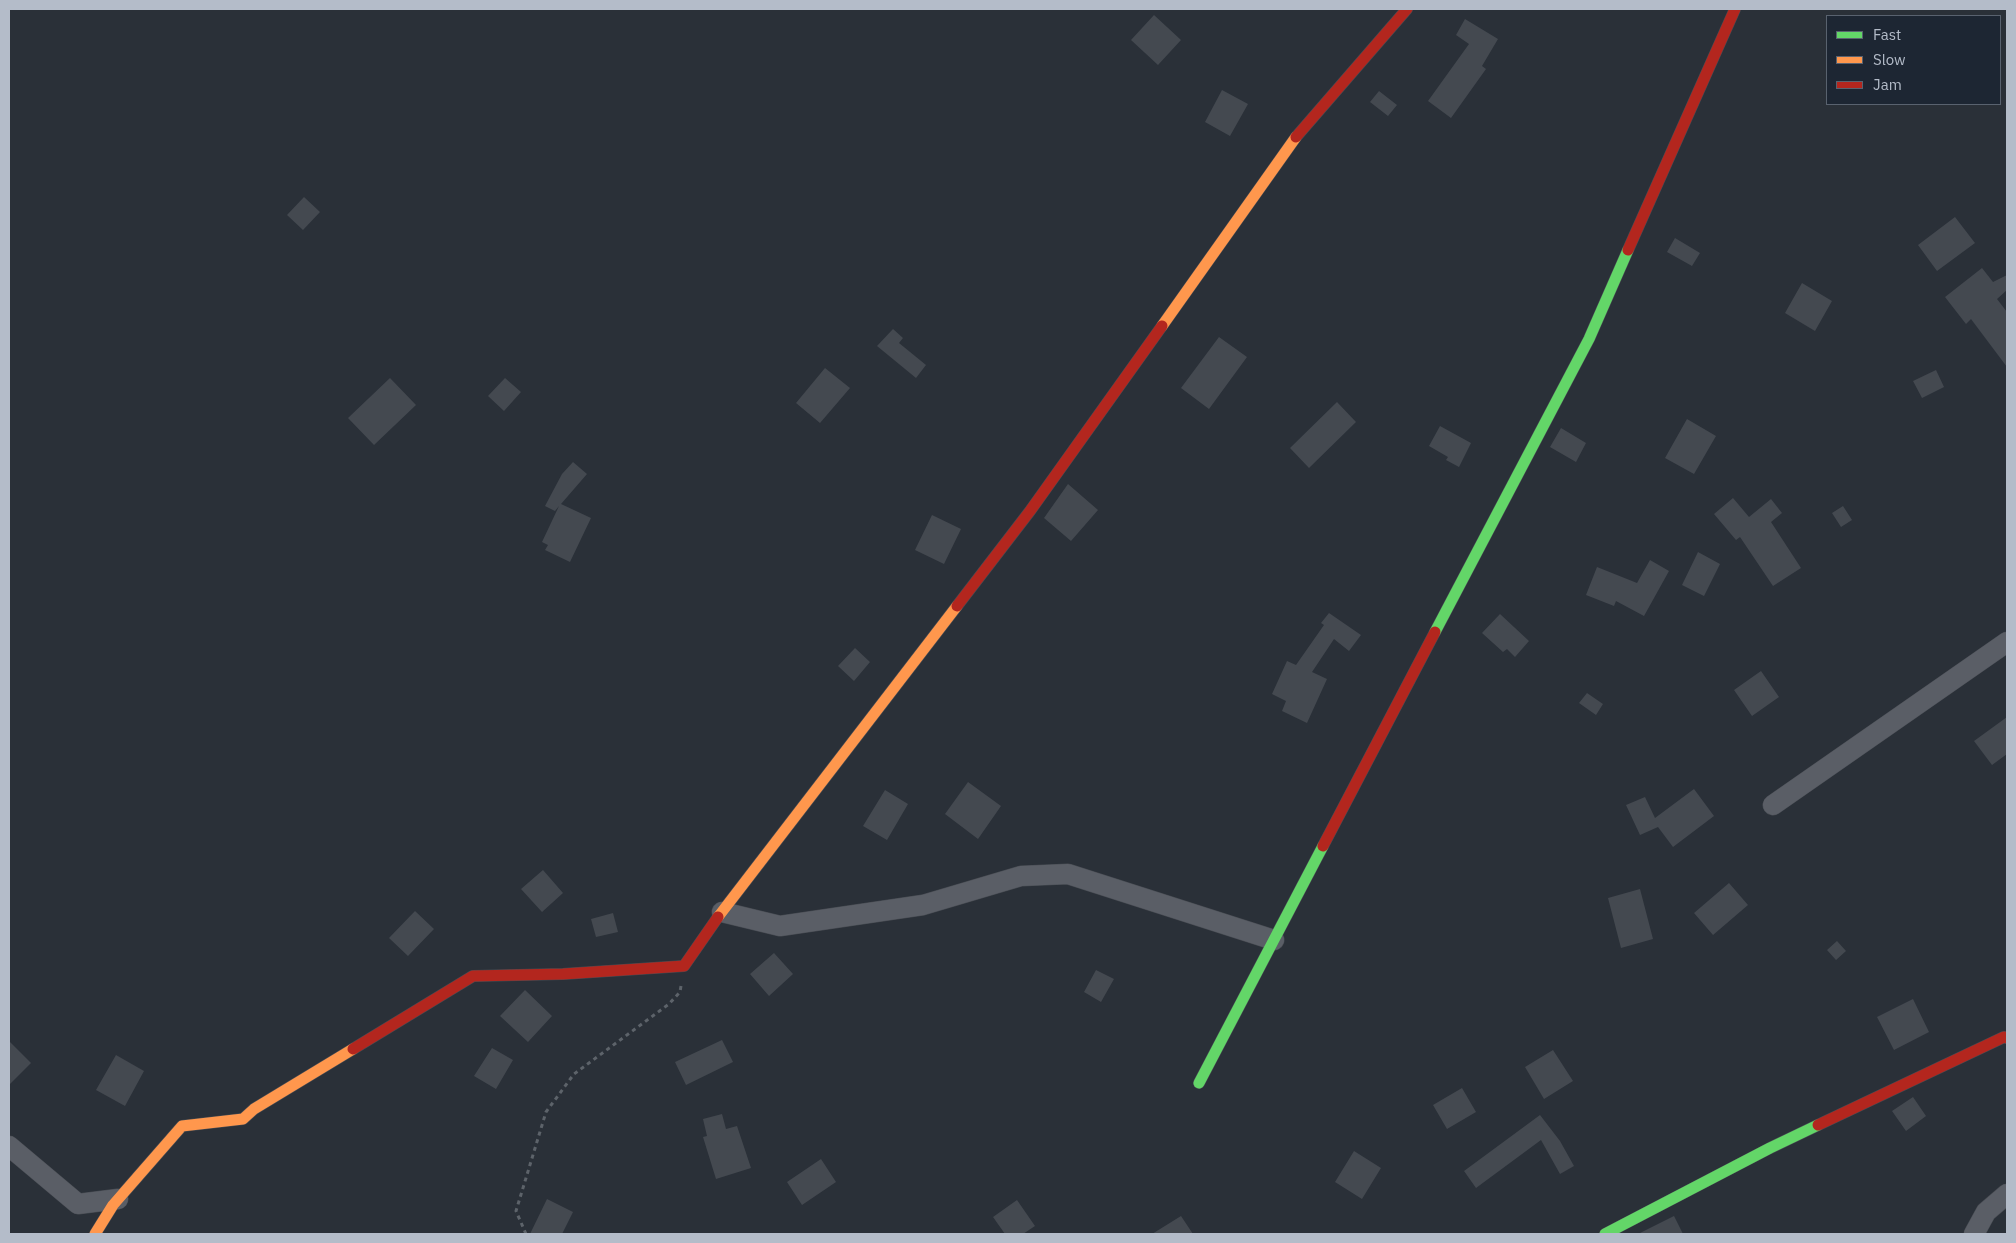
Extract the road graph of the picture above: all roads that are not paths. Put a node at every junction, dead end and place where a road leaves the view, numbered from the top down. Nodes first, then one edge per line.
1 (1407, 9) edge
2 (1735, 9) edge
3 (2007, 642) edge
4 (1773, 805) dead end
5 (722, 912) junction
6 (1274, 940) junction
7 (2007, 1038) edge
8 (1199, 1084) dead end
9 (9, 1146) edge
10 (2007, 1194) edge
11 (118, 1199) junction
12 (96, 1234) edge
13 (1605, 1234) edge
14 (1974, 1234) edge

1 - 5 street
2 - 6 street
3 - 4 street
5 - 6 street
5 - 11 street
6 - 8 street
7 - 13 street
9 - 11 street
10 - 14 street
11 - 12 street

